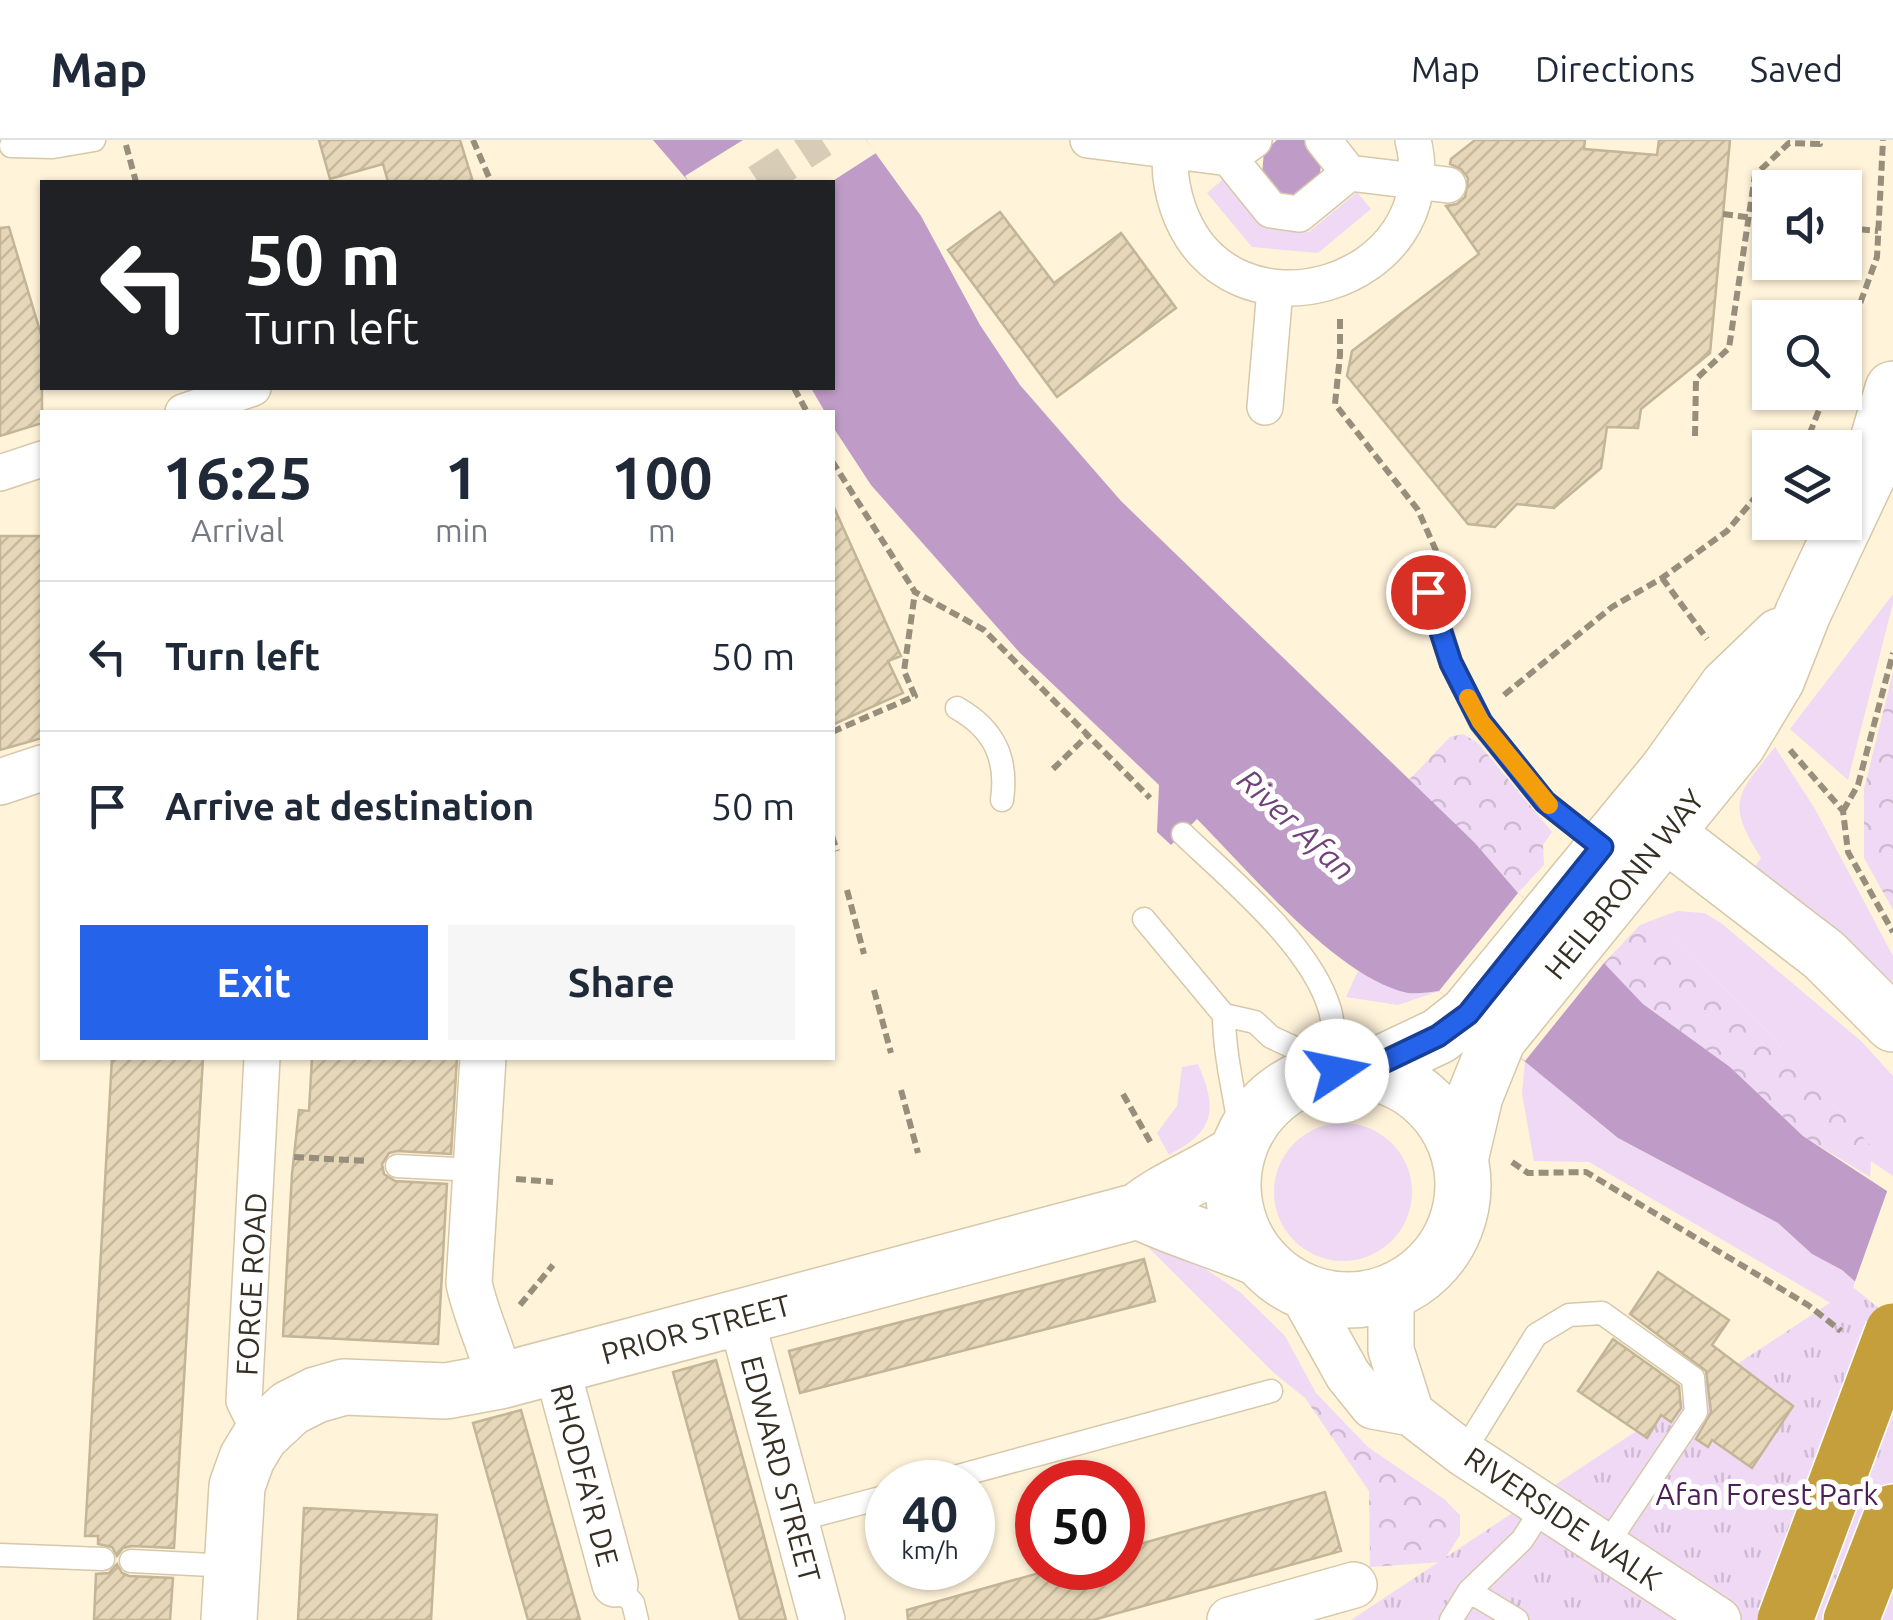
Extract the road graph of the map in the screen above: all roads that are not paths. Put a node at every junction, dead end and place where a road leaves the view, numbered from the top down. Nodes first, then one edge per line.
1 (94, 140) edge
2 (1088, 140) edge
3 (1323, 140) edge
4 (1414, 140) edge
5 (1172, 145) edge
6 (7, 148) edge
7 (1241, 149) edge
8 (1349, 173) junction
9 (1432, 183) junction
10 (1276, 289) junction
11 (1893, 389) edge
12 (247, 390) edge
13 (1265, 407) dead end
14 (190, 410) edge
15 (40, 460) edge
16 (0, 473) edge
17 (1428, 592) dead end
18 (1804, 613) junction
19 (957, 708) dead end
20 (40, 769) edge
21 (0, 782) edge
22 (1002, 800) dead end
23 (1664, 832) junction
24 (1183, 834) dead end
25 (1602, 847) junction
26 (1144, 919) dead end
27 (1561, 928) junction
28 (1224, 1015) junction
29 (1893, 1024) edge
30 (1483, 1027) junction
31 (262, 1060) edge
32 (483, 1060) edge
33 (1344, 1070) junction
34 (1239, 1146) junction
35 (490, 1158) junction
36 (1486, 1161) junction
37 (397, 1166) road end
38 (1156, 1199) junction
39 (1280, 1275) junction
40 (1392, 1292) junction
41 (741, 1318) junction
42 (1893, 1331) edge
43 (556, 1366) junction
44 (500, 1381) junction
45 (1271, 1390) dead end
46 (1411, 1413) junction
47 (262, 1435) junction
48 (1464, 1452) junction
49 (995, 1466) edge
50 (865, 1502) edge
51 (1544, 1506) junction
52 (1893, 1512) edge
53 (794, 1521) junction
54 (1605, 1547) junction
55 (0, 1556) edge
56 (103, 1560) dead end
57 (131, 1560) dead end
58 (232, 1566) junction
59 (1354, 1584) dead end
60 (1469, 1591) junction
61 (626, 1602) edge
62 (229, 1620) edge
63 (822, 1620) edge
64 (1230, 1620) edge
65 (1451, 1620) edge
66 (1518, 1620) edge
67 (1718, 1620) edge
68 (1785, 1620) edge
69 (1851, 1620) edge

1 - 6 lane
2 - 5 street
3 - 8 street
4 - 9 street
5 - 7 street
5 - 10 street
7 - 8 street
8 - 9 street
9 - 10 street
10 - 13 street
11 - 18 main road, HEILBRONN WAY
12 - 14 street
15 - 16 street
17 - 25 lane
18 - 23 main road, HEILBRONN WAY
18 - 25 main road, HEILBRONN WAY
19 - 22 lane
20 - 21 street
23 - 27 main road, HEILBRONN WAY
23 - 29 main road
24 - 33 lane
25 - 27 main road, HEILBRONN WAY
26 - 28 lane
27 - 30 main road, HEILBRONN WAY
28 - 33 lane
28 - 34 lane
30 - 33 main road, HEILBRONN WAY
30 - 36 main road, HEILBRONN WAY
31 - 47 street, FORGE ROAD
32 - 35 street
33 - 34 main road, HEILBRONN WAY
33 - 36 main road, HEILBRONN WAY
34 - 38 main road, PRIOR STREET
34 - 39 main road
35 - 37 lane
35 - 44 street
36 - 40 main road, HEILBRONN WAY
38 - 39 main road
38 - 41 main road, PRIOR STREET
39 - 40 main road, HEILBRONN WAY
39 - 46 street, RIVERSIDE WALK
40 - 46 street
41 - 43 main road, PRIOR STREET
41 - 53 street, EDWARD STREET
42 - 68 highway, bridge
43 - 44 main road, PRIOR STREET
43 - 61 street, RHODFA'R DE
44 - 47 main road, PRIOR STREET
45 - 49 lane
46 - 48 street, RIVERSIDE WALK
47 - 58 main road
48 - 51 street, RIVERSIDE WALK
48 - 54 lane
50 - 53 lane
51 - 54 street, RIVERSIDE WALK
51 - 60 lane
52 - 69 highway
53 - 63 street, EDWARD STREET
54 - 67 street, RIVERSIDE WALK
55 - 56 lane
57 - 58 lane
58 - 62 main road
59 - 64 street
60 - 65 lane
60 - 66 lane

